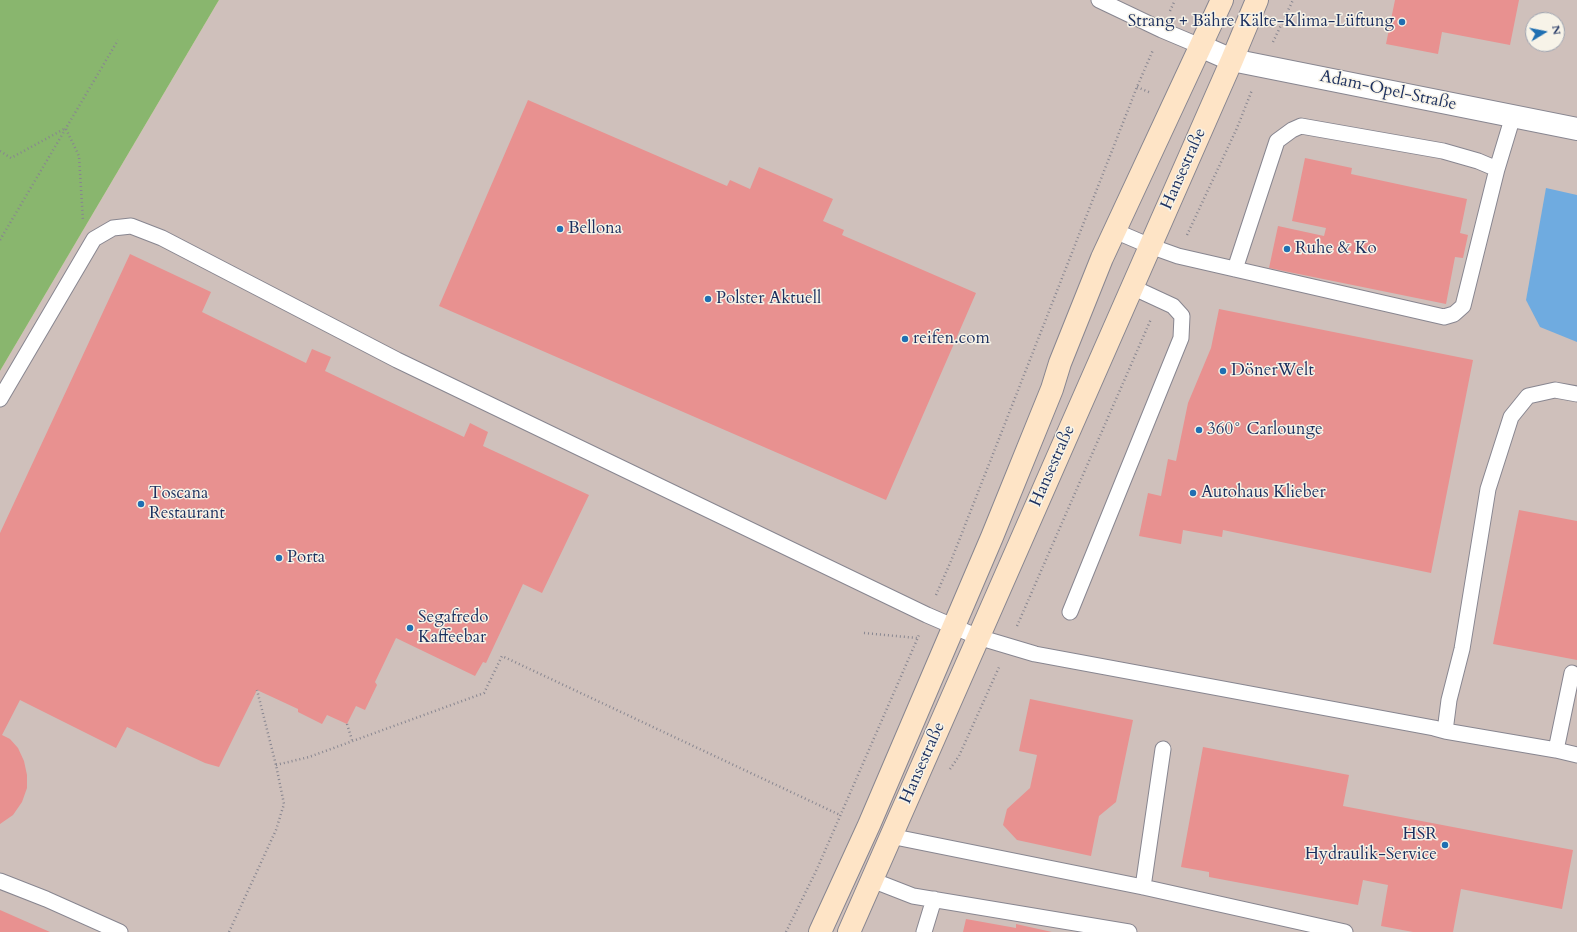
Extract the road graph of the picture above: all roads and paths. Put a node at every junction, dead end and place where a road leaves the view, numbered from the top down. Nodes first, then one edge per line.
1 (1099, 0) edge
2 (1175, 0) edge
3 (1222, 0) edge
4 (1257, 0) edge
5 (1293, 0) edge
6 (1162, 30) junction
7 (118, 40) dead end
8 (1200, 46) junction
9 (1232, 60) junction
10 (1262, 65) junction
11 (1513, 116) junction
12 (65, 129) junction
13 (1577, 129) edge
14 (0, 151) edge
15 (1497, 169) junction
16 (1115, 231) junction
17 (94, 239) junction
18 (0, 240) edge
19 (1150, 246) junction
20 (1178, 256) junction
21 (1235, 269) junction
22 (1132, 287) junction
23 (1159, 300) junction
24 (1577, 394) edge
25 (0, 398) edge
26 (1070, 612) dead end
27 (927, 615) junction
28 (953, 627) junction
29 (864, 633) dead end
30 (978, 637) junction
31 (917, 638) junction
32 (1008, 646) junction
33 (1572, 674) dead end
34 (257, 690) dead end
35 (347, 724) dead end
36 (1445, 732) junction
37 (352, 740) junction
38 (1163, 750) dead end
39 (1556, 750) junction
40 (1577, 755) edge
41 (276, 765) junction
42 (947, 774) dead end
43 (840, 815) junction
44 (890, 836) junction
45 (872, 880) junction
46 (0, 881) edge
47 (1143, 887) junction
48 (934, 899) junction
49 (120, 932) edge
50 (229, 932) edge
51 (786, 932) edge
52 (820, 932) edge
53 (849, 932) edge
54 (924, 932) edge
55 (1129, 932) edge
56 (1346, 932) edge

1 - 6 lane
2 - 6 path
3 - 8 main road, Hansestraße
4 - 9 main road, Hansestraße
5 - 10 path
6 - 8 lane
6 - 27 path
7 - 12 path
8 - 9 street, Adam-Opel-Straße
8 - 16 main road, Hansestraße
9 - 10 street, Adam-Opel-Straße
9 - 19 main road, Hansestraße
10 - 11 street, Adam-Opel-Straße
10 - 20 path
11 - 13 street, Adam-Opel-Straße
11 - 15 lane
12 - 14 path
12 - 17 path
12 - 18 path
15 - 21 lane
15 - 21 lane
16 - 19 lane
16 - 28 main road, Hansestraße
17 - 25 lane
17 - 27 lane
19 - 20 lane
19 - 22 main road, Hansestraße
20 - 21 lane
22 - 23 lane
22 - 30 main road, Hansestraße
23 - 26 lane
23 - 32 path
24 - 36 lane
27 - 28 lane
27 - 31 path
28 - 30 lane
28 - 52 main road, Hansestraße
29 - 31 path
30 - 32 lane
30 - 44 main road, Hansestraße
31 - 43 path
32 - 36 lane
32 - 42 path
33 - 39 lane
34 - 41 path
35 - 37 path
36 - 39 lane
37 - 41 path
37 - 43 path
38 - 47 lane
39 - 40 lane
41 - 50 path
43 - 51 path
44 - 45 main road, Hansestraße
44 - 47 lane
45 - 48 lane
45 - 53 main road, Hansestraße
46 - 49 lane
47 - 56 lane
48 - 54 lane
48 - 55 lane

